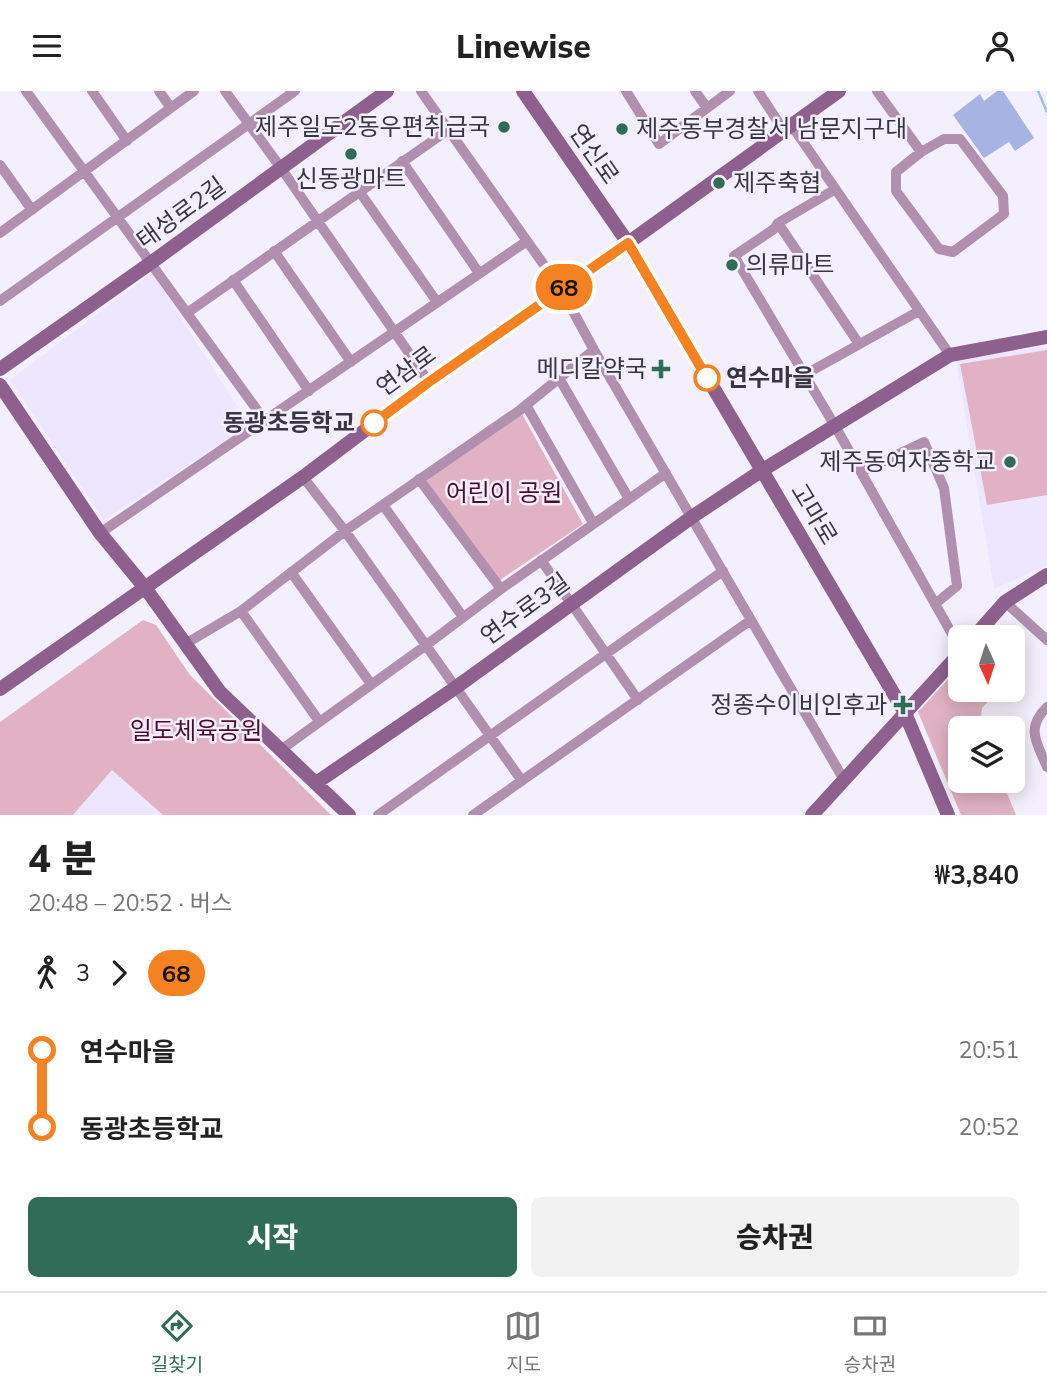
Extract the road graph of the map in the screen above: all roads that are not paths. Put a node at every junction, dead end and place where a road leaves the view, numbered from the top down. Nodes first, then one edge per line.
1 (26, 91) edge
2 (92, 91) edge
3 (159, 91) edge
4 (194, 91) edge
5 (225, 91) edge
6 (295, 91) edge
7 (387, 91) edge
8 (421, 91) edge
9 (523, 91) edge
10 (626, 91) edge
11 (695, 91) edge
12 (730, 91) edge
13 (758, 91) edge
14 (839, 91) edge
15 (877, 91) edge
16 (171, 108) junction
17 (707, 108) junction
18 (249, 124) junction
19 (788, 128) junction
20 (447, 130) junction
21 (127, 141) junction
22 (921, 152) junction
23 (402, 162) junction
24 (0, 165) edge
25 (281, 168) junction
26 (85, 172) junction
27 (834, 190) junction
28 (359, 191) junction
29 (32, 210) junction
30 (118, 217) junction
31 (317, 221) junction
32 (778, 223) junction
33 (0, 233) edge
34 (527, 241) junction
35 (628, 243) junction
36 (274, 251) junction
37 (152, 262) junction
38 (479, 273) junction
39 (233, 280) junction
40 (561, 289) junction
41 (0, 301) edge
42 (437, 302) junction
43 (919, 310) junction
44 (187, 313) junction
45 (394, 332) junction
46 (1047, 337) edge
47 (859, 344) junction
48 (594, 350) junction
49 (950, 355) junction
50 (351, 362) junction
51 (0, 369) edge
52 (804, 375) junction
53 (559, 378) junction
54 (429, 382) junction
55 (0, 384) edge
56 (309, 391) junction
57 (526, 405) junction
58 (265, 421) junction
59 (835, 426) junction
60 (761, 471) junction
61 (666, 473) junction
62 (861, 473) junction
63 (303, 477) junction
64 (419, 479) junction
65 (629, 499) junction
66 (383, 505) junction
67 (692, 517) junction
68 (593, 523) junction
69 (345, 531) junction
70 (100, 533) junction
71 (541, 560) junction
72 (723, 571) junction
73 (292, 572) junction
74 (1047, 575) edge
75 (146, 589) junction
76 (501, 589) junction
77 (1005, 602) junction
78 (570, 604) junction
79 (935, 604) junction
80 (240, 611) junction
81 (463, 617) junction
82 (751, 620) junction
83 (985, 625) edge
84 (948, 628) edge
85 (1047, 641) edge
86 (185, 643) junction
87 (425, 646) junction
88 (606, 654) junction
89 (948, 665) edge
90 (371, 684) junction
91 (456, 688) junction
92 (0, 689) edge
93 (638, 700) junction
94 (1047, 707) edge
95 (905, 713) junction
96 (319, 721) junction
97 (490, 737) junction
98 (282, 749) junction
99 (1047, 767) edge
100 (844, 780) junction
101 (522, 781) junction
102 (316, 783) junction
103 (349, 815) edge
104 (378, 815) edge
105 (473, 815) edge
106 (812, 815) edge
107 (948, 815) edge

1 - 26 street
2 - 21 street
3 - 16 street
4 - 16 street
5 - 18 street
6 - 18 street
7 - 25 street, 태성로2길
8 - 20 street
9 - 35 street, 연신로
10 - 17 street
11 - 17 street
12 - 17 street
13 - 19 street
14 - 19 street, 연삼로
15 - 22 street
16 - 21 street
18 - 25 street
18 - 30 street
19 - 27 street
19 - 35 street, 연삼로
20 - 23 street
20 - 34 street
21 - 26 street
22 - 22 street
23 - 28 street
23 - 38 street
24 - 29 street
25 - 31 street
25 - 37 street, 태성로2길
26 - 29 street
26 - 30 street
27 - 32 street
27 - 43 street
28 - 31 street
28 - 42 street
29 - 33 street
30 - 37 street
30 - 41 street
31 - 36 street
31 - 45 street
32 - 47 street
32 - 52 street
34 - 38 street
34 - 40 street
35 - 40 street, 연삼로
35 - 60 street, 고마로
36 - 39 street
36 - 50 street
37 - 44 street
37 - 51 street, 태성로2길
38 - 42 street
39 - 44 street
39 - 56 street
40 - 48 street
40 - 54 street, 연삼로
42 - 45 street
43 - 47 street
43 - 49 street
44 - 58 street
45 - 50 street
45 - 54 street
46 - 49 street
47 - 52 street
48 - 53 street
48 - 61 street
49 - 59 street, 연수로3길
50 - 56 street
52 - 59 street
53 - 57 street
53 - 65 street
54 - 63 street, 연삼로
55 - 70 street
56 - 58 street
57 - 64 street
57 - 68 street
58 - 70 street
59 - 60 street, 연수로3길
59 - 62 street
60 - 67 street, 연수로3길
60 - 95 street, 고마로
61 - 65 street
61 - 67 street
62 - 79 street
62 - 79 street
63 - 69 street
63 - 75 street, 연삼로
64 - 66 street
64 - 76 street
65 - 68 street
66 - 69 street
66 - 81 street
67 - 72 street
67 - 78 street, 연수로3길
68 - 71 street
69 - 73 street
69 - 87 street
70 - 75 street
71 - 76 street
71 - 78 street
72 - 82 street
72 - 88 street
73 - 80 street
73 - 90 street
74 - 77 street
75 - 86 street
75 - 92 street, 연삼로
76 - 81 street
77 - 83 street
77 - 85 street
78 - 88 street
78 - 91 street, 연수로3길
79 - 84 street
80 - 86 street
80 - 96 street
81 - 87 street
82 - 93 street
82 - 100 street
86 - 98 street
87 - 90 street
87 - 91 street
88 - 93 street
88 - 97 street
89 - 95 street
90 - 96 street
91 - 97 street
91 - 102 street, 연수로3길
93 - 101 street
94 - 99 street
95 - 100 street
95 - 107 street, 고마로
96 - 98 street
97 - 101 street
97 - 104 street
98 - 102 street
100 - 106 street
101 - 105 street
102 - 103 street

